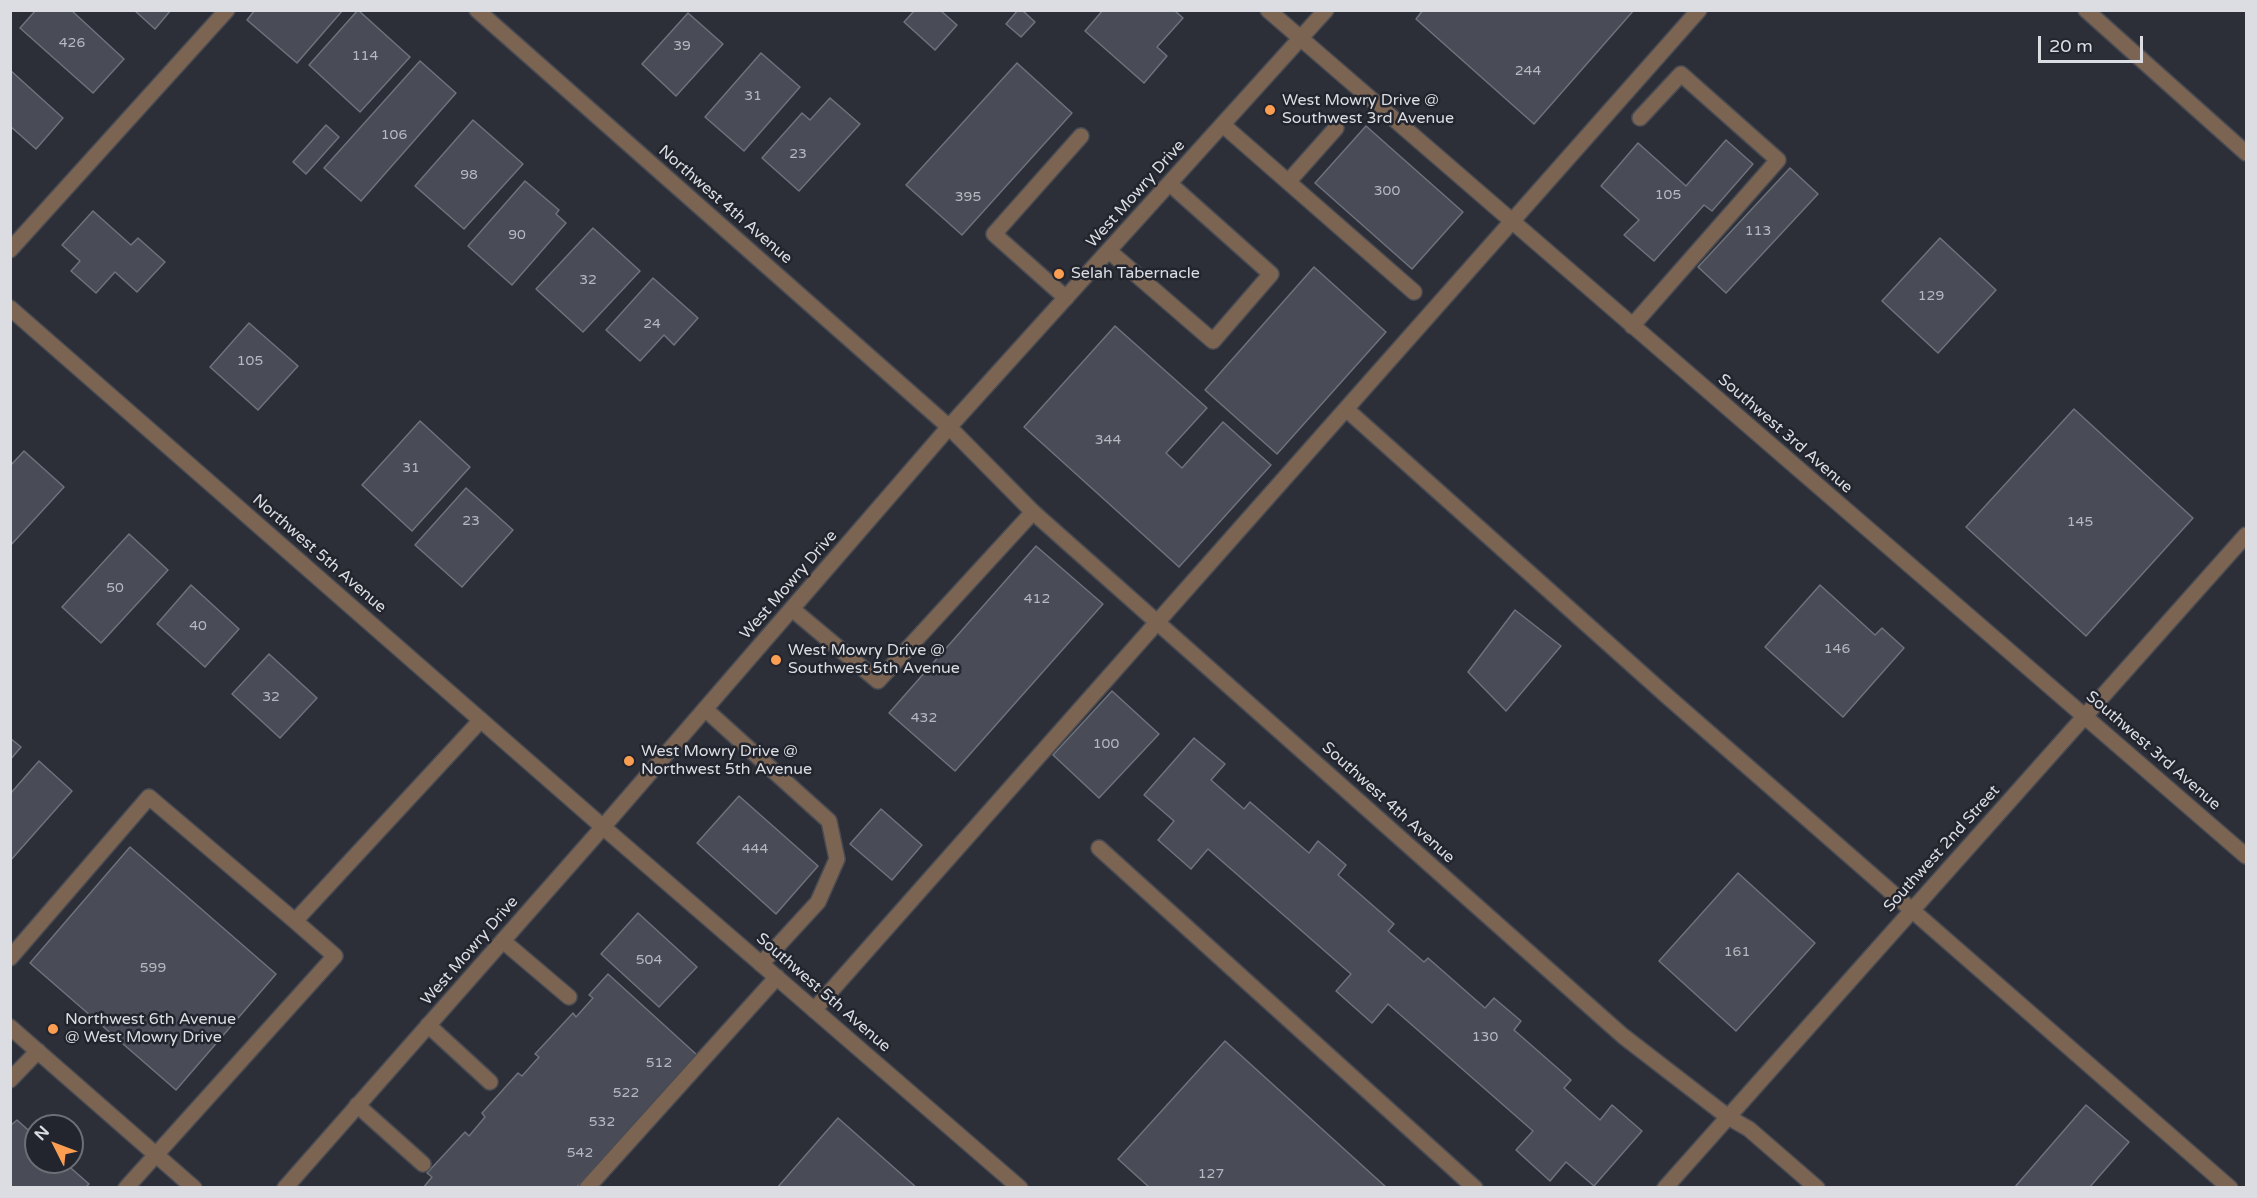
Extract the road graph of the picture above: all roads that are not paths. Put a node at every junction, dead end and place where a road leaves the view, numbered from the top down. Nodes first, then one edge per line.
1 (227, 10) edge
2 (477, 10) edge
3 (1268, 10) edge
4 (1326, 10) edge
5 (1699, 10) edge
6 (2086, 10) edge
7 (1300, 40) junction
8 (1640, 118) dead end
9 (1223, 125) junction
10 (1336, 128) dead end
11 (1081, 136) dead end
12 (2247, 153) edge
13 (1288, 182) junction
14 (1170, 184) junction
15 (1512, 222) junction
16 (10, 250) edge
17 (1109, 251) junction
18 (1414, 292) dead end
19 (1066, 298) junction
20 (10, 308) edge
21 (1632, 326) junction
22 (1346, 409) junction
23 (949, 427) junction
24 (1033, 512) junction
25 (2247, 536) edge
26 (792, 609) junction
27 (1157, 623) junction
28 (705, 709) junction
29 (2085, 716) junction
30 (481, 720) junction
31 (603, 827) junction
32 (1100, 848) dead end
33 (2247, 856) edge
34 (1913, 909) junction
35 (295, 921) junction
36 (503, 940) junction
37 (10, 958) edge
38 (761, 964) junction
39 (777, 977) junction
40 (569, 997) dead end
41 (814, 1010) junction
42 (428, 1025) junction
43 (10, 1027) edge
44 (38, 1051) junction
45 (10, 1080) edge
46 (490, 1082) dead end
47 (357, 1105) junction
48 (1728, 1117) junction
49 (155, 1154) junction
50 (423, 1164) dead end
51 (1810, 1185) edge
52 (126, 1188) edge
53 (194, 1188) edge
54 (285, 1188) edge
55 (587, 1188) edge
56 (1020, 1188) edge
57 (1475, 1188) edge
58 (1665, 1188) edge
59 (2230, 1188) edge

1 - 16 street
2 - 23 street, Northwest 4th Avenue
3 - 7 street, Southwest 3rd Avenue
4 - 7 street, West Mowry Drive
5 - 15 street
6 - 12 street
7 - 9 street, West Mowry Drive
7 - 15 street, Southwest 3rd Avenue
8 - 21 street
9 - 13 street
9 - 14 street, West Mowry Drive
10 - 13 street
11 - 19 street
13 - 18 street
14 - 17 street, West Mowry Drive
14 - 17 street
15 - 21 street, Southwest 3rd Avenue
15 - 22 street
17 - 19 street, West Mowry Drive
19 - 23 street, West Mowry Drive
20 - 30 street, Northwest 5th Avenue
21 - 29 street, Southwest 3rd Avenue
22 - 27 street
22 - 34 street
23 - 24 street, Southwest 4th Avenue
23 - 26 street, West Mowry Drive
24 - 26 street
24 - 27 street, Southwest 4th Avenue
25 - 29 street, Southwest 2nd Street
26 - 28 street, West Mowry Drive
27 - 41 street
27 - 48 street, Southwest 4th Avenue
28 - 31 street, West Mowry Drive
28 - 38 street
29 - 33 street, Southwest 3rd Avenue
29 - 34 street, Southwest 2nd Street
30 - 31 street, Northwest 5th Avenue
30 - 35 street
31 - 36 street, West Mowry Drive
31 - 38 street, Southwest 5th Avenue
32 - 57 street
34 - 48 street, Southwest 2nd Street
34 - 59 street
35 - 37 street
35 - 49 street
36 - 40 street
36 - 42 street, West Mowry Drive
38 - 39 street, Southwest 5th Avenue
39 - 41 street, Southwest 5th Avenue
39 - 55 street
41 - 56 street, Southwest 5th Avenue
42 - 46 street
42 - 47 street, West Mowry Drive
43 - 44 street
44 - 45 street
44 - 49 street
47 - 50 street
47 - 54 street, West Mowry Drive
48 - 51 street, Southwest 4th Avenue
48 - 58 street, Southwest 2nd Street
49 - 52 street
49 - 53 street

